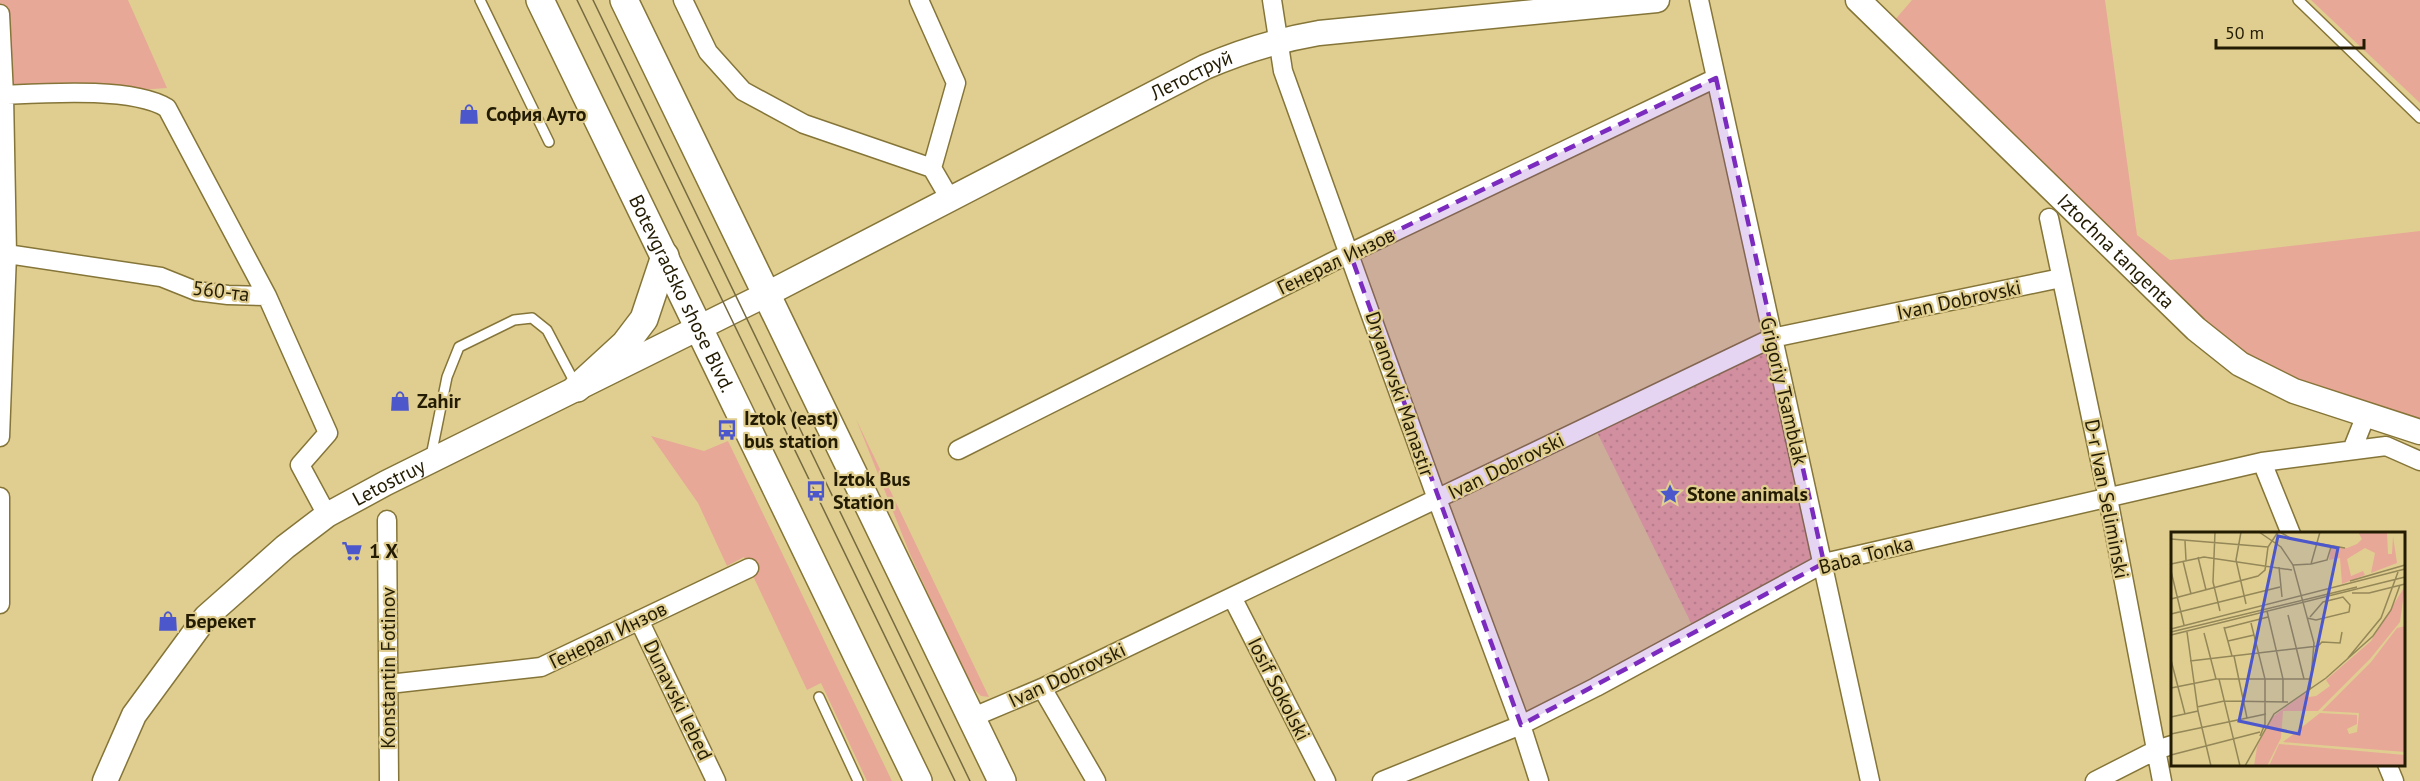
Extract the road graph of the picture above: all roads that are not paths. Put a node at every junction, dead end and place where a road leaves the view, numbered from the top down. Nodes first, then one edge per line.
1 (480, 0) edge
2 (540, 0) edge
3 (624, 0) edge
4 (682, 0) edge
5 (919, 0) edge
6 (1272, 0) edge
7 (1649, 0) edge
8 (1699, 0) edge
9 (1858, 0) edge
10 (2298, 0) edge
11 (0, 14) edge
12 (1277, 40) junction
13 (1716, 78) junction
14 (4, 96) junction
15 (2420, 118) edge
16 (549, 142) dead end
17 (932, 168) junction
18 (950, 200) junction
19 (2049, 218) dead end
20 (1350, 253) junction
21 (3, 254) edge
22 (665, 256) junction
23 (2061, 278) junction
24 (767, 294) junction
25 (267, 296) junction
26 (700, 327) junction
27 (1772, 338) junction
28 (577, 388) junction
29 (2366, 416) junction
30 (2420, 432) edge
31 (0, 437) edge
32 (958, 450) dead end
33 (2352, 450) junction
34 (430, 461) junction
35 (2420, 461) edge
36 (2262, 462) junction
37 (0, 497) edge
38 (2108, 498) junction
39 (1437, 499) junction
40 (327, 516) junction
41 (387, 520) dead end
42 (2290, 532) edge
43 (1824, 563) junction
44 (749, 568) dead end
45 (1232, 597) junction
46 (0, 604) edge
47 (639, 620) junction
48 (389, 684) junction
49 (1042, 688) junction
50 (819, 698) dead end
51 (971, 718) junction
52 (1521, 725) junction
53 (2164, 747) edge
54 (2387, 766) edge
55 (105, 781) edge
56 (389, 781) edge
57 (716, 781) edge
58 (858, 781) edge
59 (918, 781) edge
60 (1002, 781) edge
61 (1096, 781) edge
62 (1326, 781) edge
63 (1382, 781) edge
64 (1539, 781) edge
65 (1870, 781) edge
66 (2095, 781) edge
67 (2162, 781) edge
68 (2394, 781) edge

1 - 16 lane
2 - 22 main road, Botevgradsko shose Blvd.
3 - 24 main road
4 - 17 street
5 - 17 street
6 - 12 street, Dryanovski Manastir
7 - 12 street, Летоструй
8 - 13 street, Grigoriy Tsamblak
9 - 29 street, Iztochna tangenta
10 - 15 lane
11 - 14 street
12 - 18 street, Летоструй
12 - 20 street, Dryanovski Manastir
13 - 20 street, Генерал Инзов
13 - 27 street, Grigoriy Tsamblak
14 - 21 street
14 - 25 street
17 - 18 street
18 - 24 street, Летоструй
19 - 23 street, D-r Ivan Seliminski
20 - 32 street, Генерал Инзов
20 - 39 street, Dryanovski Manastir
21 - 25 street, 560-та
21 - 31 street
22 - 26 main road, Botevgradsko shose Blvd.
22 - 28 main road
23 - 27 street, Ivan Dobrovski
23 - 38 street, D-r Ivan Seliminski
24 - 26 street, Letostruy
24 - 51 main road
25 - 40 street, 560-та
26 - 28 street, Letostruy
26 - 59 main road, Botevgradsko shose Blvd.
27 - 39 street, Ivan Dobrovski
27 - 43 street, Grigoriy Tsamblak
28 - 34 street, Letostruy
28 - 34 lane
29 - 30 street, Iztochna tangenta
29 - 33 street
33 - 35 street
33 - 36 street, Baba Tonka
34 - 40 street, Letostruy
36 - 38 street, Baba Tonka
36 - 42 street
37 - 46 street
38 - 43 street, Baba Tonka
38 - 53 street, D-r Ivan Seliminski
39 - 45 street, Ivan Dobrovski
39 - 52 street, Dryanovski Manastir
40 - 55 street, Letostruy
41 - 48 street, Konstantin Fotinov
43 - 52 street, Baba Tonka
43 - 65 street, Grigoriy Tsamblak
44 - 47 street, Генерал Инзов
45 - 49 street, Ivan Dobrovski
45 - 62 street, Iosif Sokolski
47 - 48 street, Генерал Инзов
47 - 57 street, Dunavski lebed
48 - 56 street, Konstantin Fotinov
49 - 51 street, Ivan Dobrovski
49 - 61 street
50 - 58 lane
51 - 60 main road
52 - 63 street, Baba Tonka
52 - 64 street, Dryanovski Manastir
53 - 66 street
53 - 67 street, D-r Ivan Seliminski
54 - 68 street

